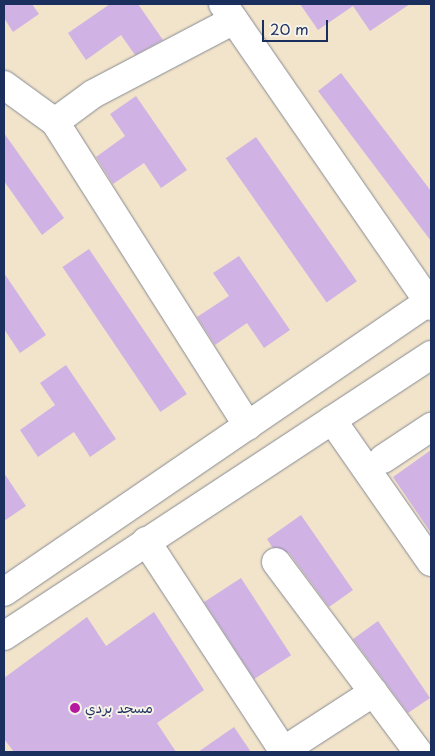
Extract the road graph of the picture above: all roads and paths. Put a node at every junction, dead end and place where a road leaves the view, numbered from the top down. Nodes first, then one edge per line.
1 (228, 12) edge
2 (4, 85) edge
3 (56, 122) junction
4 (430, 303) edge
5 (431, 355) edge
6 (332, 420) junction
7 (248, 426) junction
8 (431, 427) edge
9 (383, 460) dead end
10 (146, 541) junction
11 (276, 562) dead end
12 (431, 562) edge
13 (4, 592) edge
14 (4, 636) edge
15 (374, 692) junction
16 (420, 748) edge
17 (284, 752) edge

1 - 3 street
1 - 4 street
2 - 3 street
3 - 7 street
4 - 7 street
5 - 6 street
6 - 10 street
6 - 12 street
7 - 13 street
8 - 9 street
10 - 14 street
10 - 17 street
11 - 15 street
15 - 16 street
15 - 17 street

